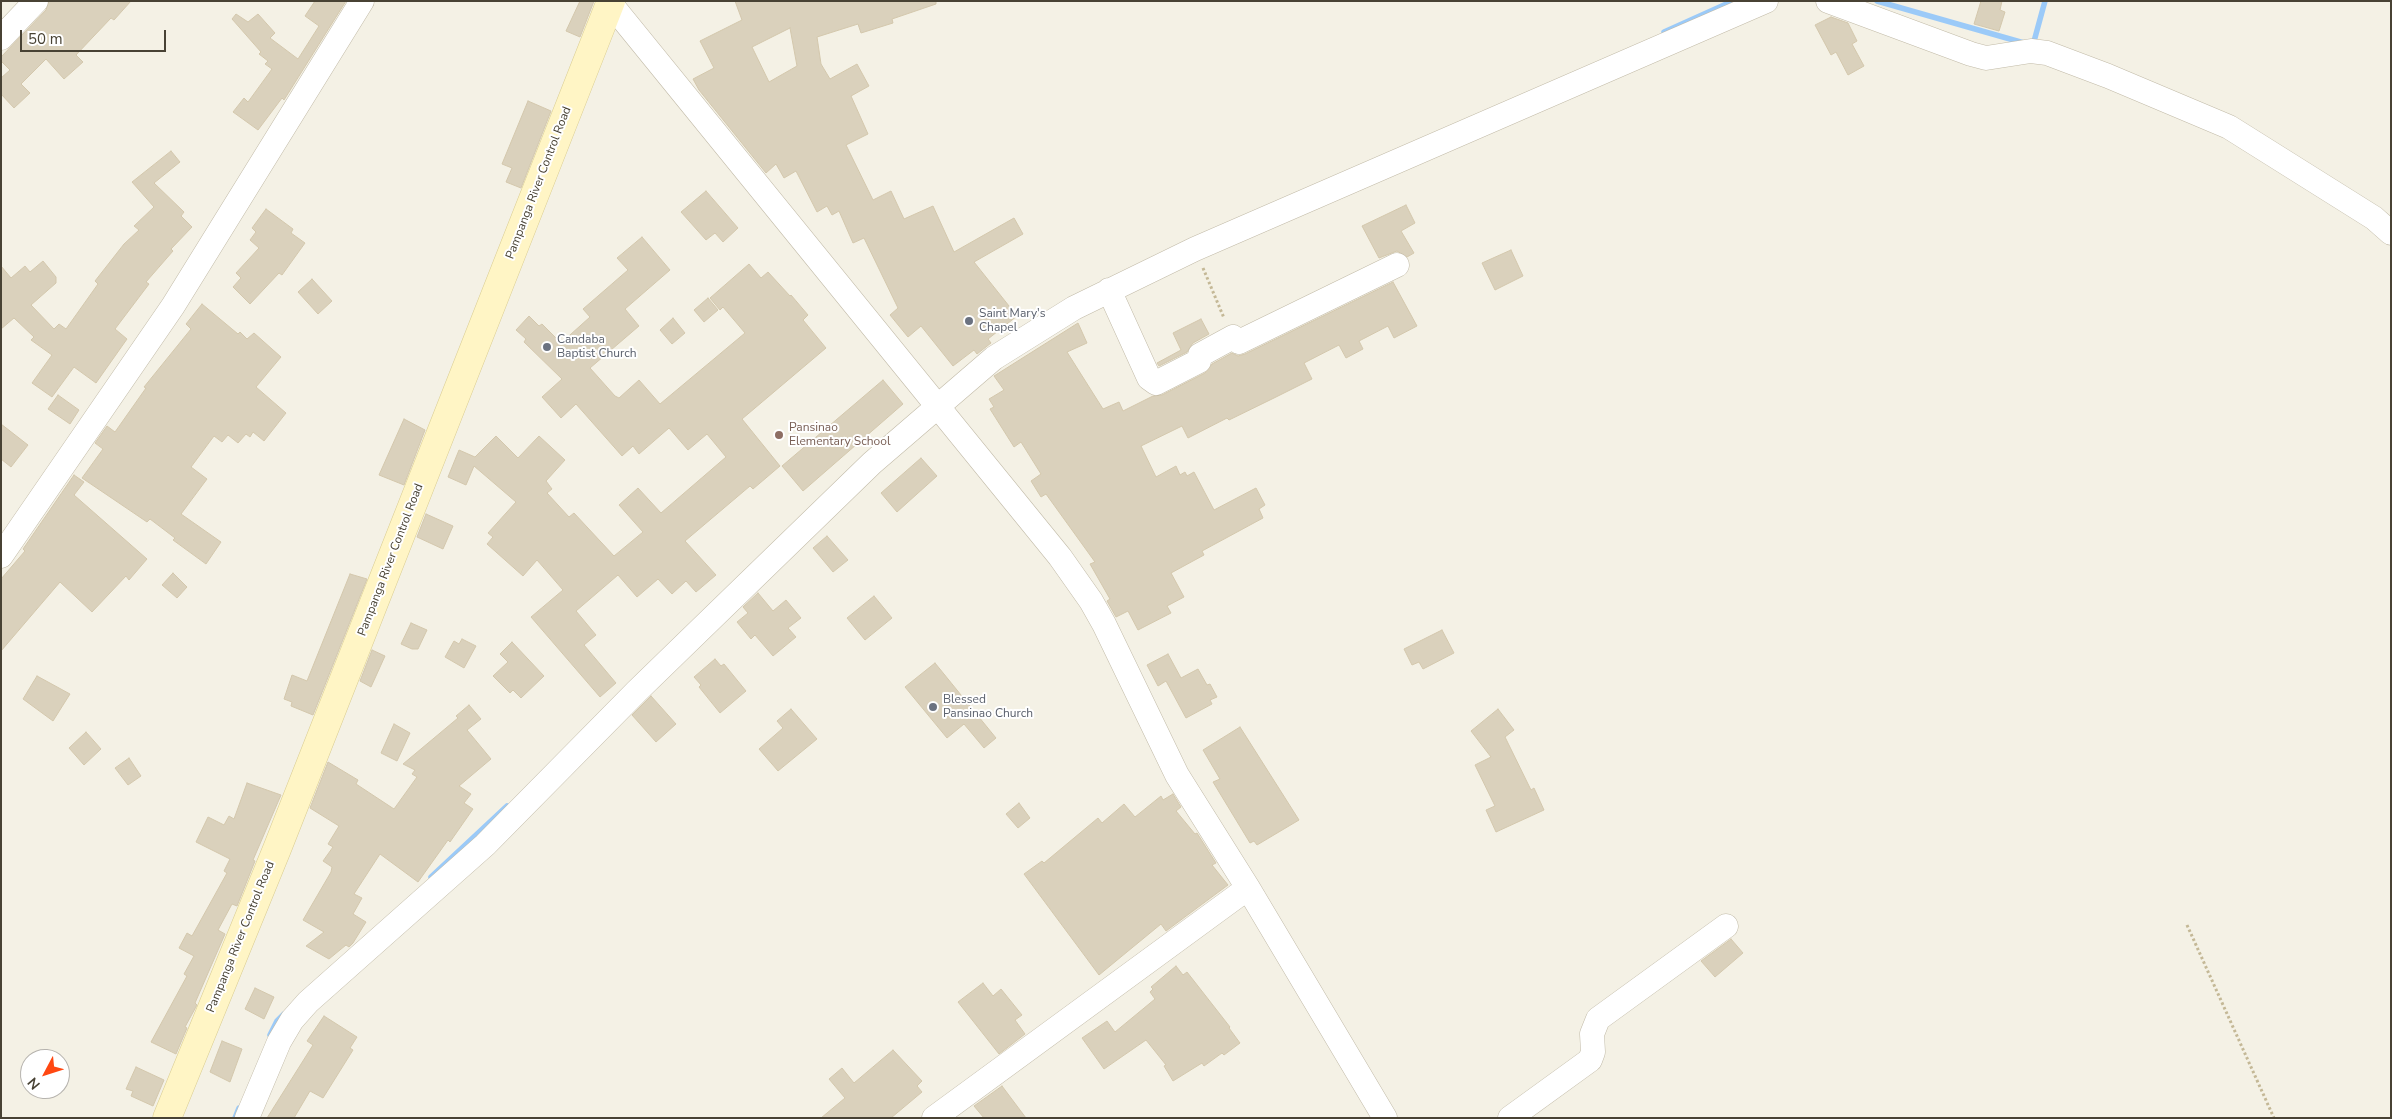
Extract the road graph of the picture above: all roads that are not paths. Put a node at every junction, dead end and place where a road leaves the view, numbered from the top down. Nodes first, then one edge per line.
1 (36, 1) edge
2 (362, 1) edge
3 (1766, 1) edge
4 (1828, 1) edge
5 (610, 2) edge
6 (1, 38) edge
7 (2391, 233) edge
8 (1397, 265) dead end
9 (1109, 290) junction
10 (938, 407) junction
11 (1, 556) edge
12 (1248, 888) junction
13 (1726, 926) dead end
14 (167, 1118) edge
15 (247, 1118) edge
16 (934, 1118) edge
17 (1385, 1118) edge
18 (1510, 1118) edge

1 - 6 street
2 - 11 street
3 - 9 street
4 - 7 street
5 - 10 street
5 - 14 main road, Pampanga River Control Road
8 - 9 street
9 - 10 street
10 - 12 street
10 - 15 street
12 - 16 street
12 - 17 street
13 - 18 street

